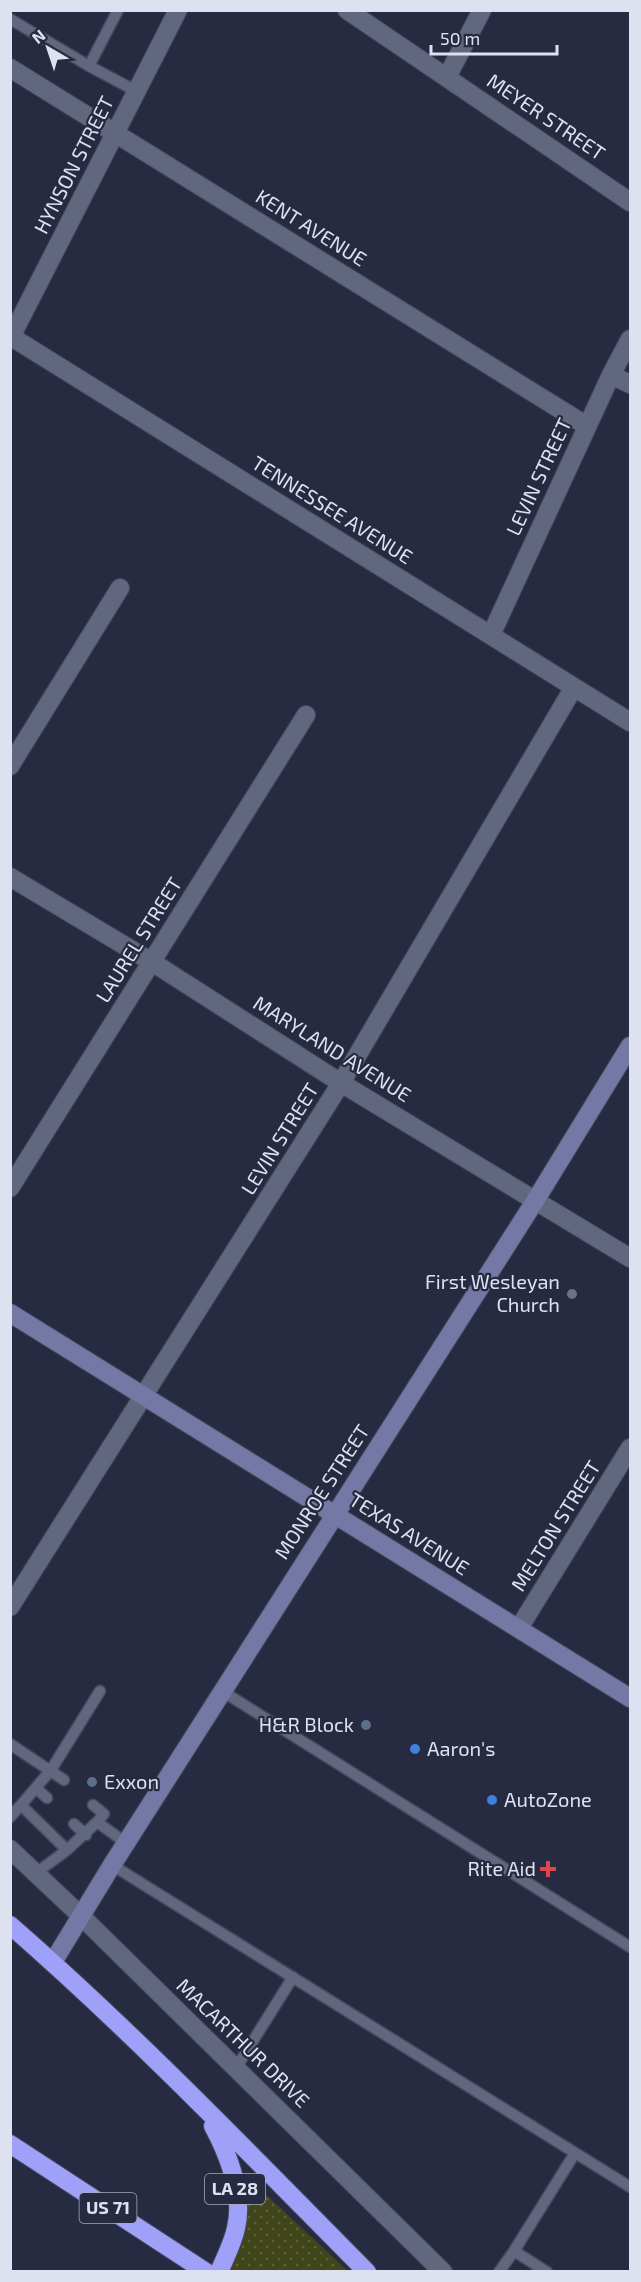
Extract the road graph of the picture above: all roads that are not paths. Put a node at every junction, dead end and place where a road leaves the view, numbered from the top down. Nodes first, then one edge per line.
1 (118, 10) edge
2 (178, 10) edge
3 (347, 10) edge
4 (482, 10) edge
5 (10, 19) edge
6 (89, 66) junction
7 (10, 68) edge
8 (447, 77) junction
9 (136, 91) junction
10 (115, 132) junction
11 (630, 202) edge
12 (11, 337) edge
13 (630, 339) edge
14 (611, 375) junction
15 (630, 384) edge
16 (587, 426) junction
17 (120, 588) dead end
18 (491, 635) junction
19 (574, 687) junction
20 (306, 715) dead end
21 (630, 722) edge
22 (10, 766) edge
23 (10, 877) edge
24 (152, 962) junction
25 (630, 1046) edge
26 (341, 1083) junction
27 (10, 1188) edge
28 (535, 1201) junction
29 (630, 1258) edge
30 (10, 1313) edge
31 (144, 1397) junction
32 (630, 1448) edge
33 (334, 1514) junction
34 (10, 1607) edge
35 (519, 1628) junction
36 (100, 1691) dead end
37 (222, 1691) junction
38 (630, 1698) edge
39 (10, 1744) edge
40 (51, 1770) junction
41 (64, 1780) dead end
42 (36, 1788) junction
43 (47, 1798) dead end
44 (21, 1805) junction
45 (93, 1805) dead end
46 (10, 1817) edge
47 (97, 1822) junction
48 (74, 1824) dead end
49 (86, 1835) junction
50 (126, 1843) junction
51 (10, 1849) edge
52 (68, 1850) junction
53 (112, 1865) junction
54 (36, 1873) junction
55 (80, 1915) junction
56 (10, 1925) edge
57 (630, 1947) edge
58 (53, 1962) junction
59 (293, 1977) junction
60 (236, 2068) junction
61 (205, 2109) junction
62 (10, 2144) edge
63 (576, 2152) junction
64 (630, 2187) edge
65 (514, 2251) junction
66 (206, 2271) edge
67 (219, 2271) edge
68 (367, 2271) edge
69 (443, 2271) edge
70 (499, 2271) edge
71 (547, 2271) edge

1 - 6 lane
2 - 9 street, HYNSON STREET
3 - 8 street, MEYER STREET
4 - 8 street
5 - 6 lane
6 - 9 lane
7 - 10 street, KENT AVENUE
8 - 11 street, MEYER STREET
9 - 10 street, HYNSON STREET
10 - 12 street, HYNSON STREET
10 - 16 street, KENT AVENUE
12 - 18 street, TENNESSEE AVENUE
13 - 14 street, LEVIN STREET
14 - 15 street
14 - 16 street, LEVIN STREET
16 - 18 street, LEVIN STREET
17 - 22 street
18 - 19 street, TENNESSEE AVENUE
19 - 21 street, TENNESSEE AVENUE
19 - 26 street, LEVIN STREET
20 - 24 street, LAUREL STREET
23 - 24 street, MARYLAND AVENUE
24 - 26 street, MARYLAND AVENUE
24 - 27 street, LAUREL STREET
25 - 28 main road, MONROE STREET
26 - 28 street, MARYLAND AVENUE
26 - 31 street, LEVIN STREET
28 - 29 street, MARYLAND AVENUE
28 - 33 main road, MONROE STREET
30 - 31 main road, TEXAS AVENUE
31 - 33 main road, TEXAS AVENUE
31 - 34 street, LEVIN STREET
32 - 35 street, MELTON STREET
33 - 35 main road, TEXAS AVENUE
33 - 37 main road, MONROE STREET
35 - 38 main road, TEXAS AVENUE
36 - 40 lane
37 - 50 main road, MONROE STREET
37 - 57 lane
39 - 40 lane
40 - 41 lane
40 - 42 lane
42 - 43 lane
42 - 44 lane
44 - 46 lane
44 - 52 lane
45 - 47 lane
47 - 49 lane
47 - 50 lane
48 - 49 lane
49 - 52 lane
50 - 53 main road, MONROE STREET
51 - 54 street, MACARTHUR DRIVE
52 - 54 lane
53 - 55 main road, MONROE STREET
53 - 59 lane
54 - 55 street, MACARTHUR DRIVE
55 - 58 main road, MONROE STREET
55 - 60 street, MACARTHUR DRIVE
56 - 58 highway
58 - 61 highway
59 - 60 lane
59 - 63 lane
60 - 69 street, MACARTHUR DRIVE
61 - 67 highway, LA 28
61 - 68 highway
62 - 66 highway, US 71
63 - 64 lane
63 - 65 lane
65 - 70 lane
65 - 71 lane

